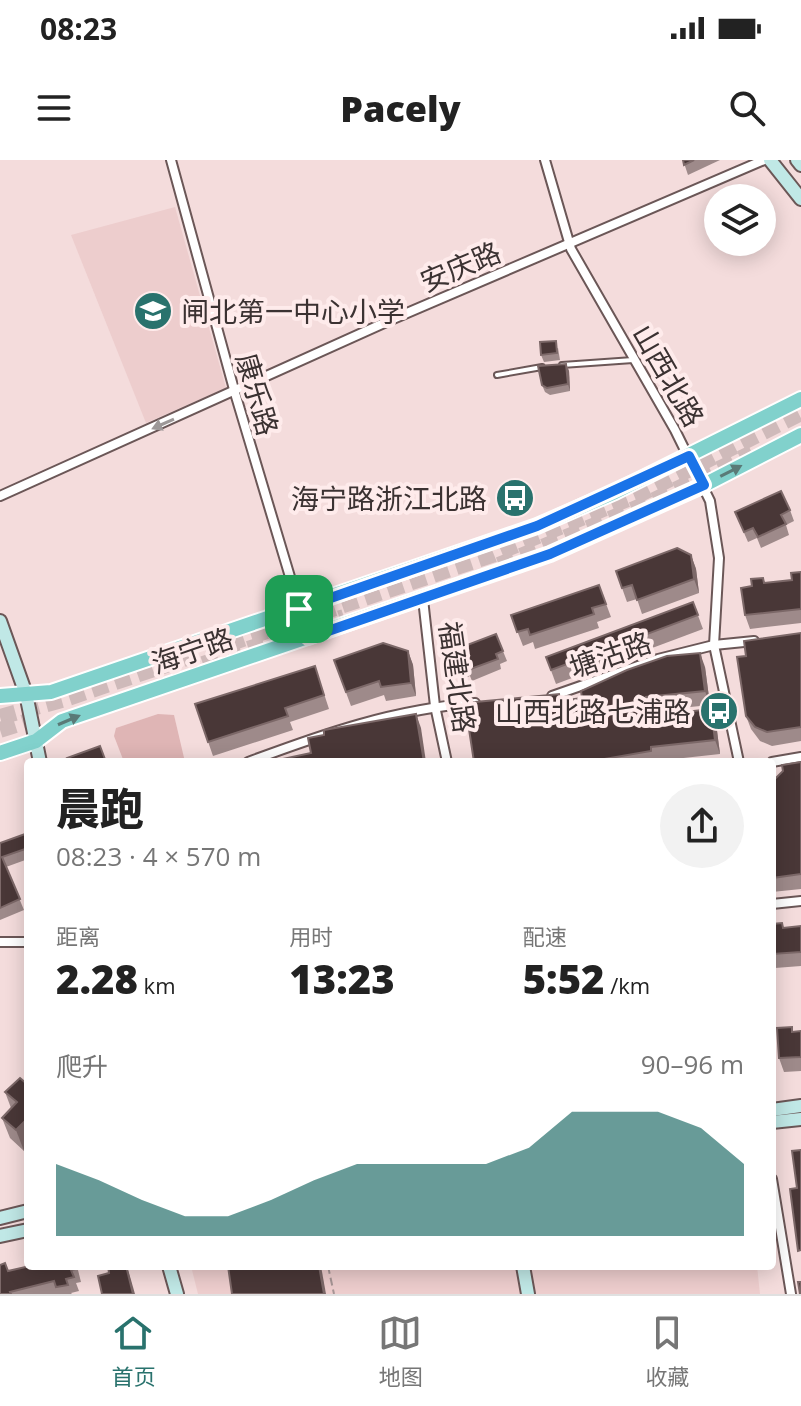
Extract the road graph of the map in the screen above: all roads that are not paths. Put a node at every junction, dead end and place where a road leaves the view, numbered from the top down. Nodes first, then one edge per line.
1 (171, 160) edge
2 (545, 160) edge
3 (767, 160) edge
4 (797, 160) edge
5 (801, 165) edge
6 (801, 199) edge
7 (569, 243) junction
8 (635, 360) junction
9 (497, 375) dead end
10 (235, 393) junction
11 (801, 399) edge
12 (801, 435) edge
13 (689, 456) junction
14 (704, 485) junction
15 (0, 496) edge
16 (423, 599) junction
17 (299, 609) junction
18 (0, 621) edge
19 (308, 638) junction
20 (772, 639) edge
21 (714, 645) junction
22 (26, 694) junction
23 (0, 696) edge
24 (542, 697) edge
25 (482, 702) edge
26 (435, 706) junction
27 (36, 741) junction
28 (0, 753) edge
29 (801, 757) edge
30 (39, 758) edge
31 (259, 758) edge
32 (446, 758) edge
33 (738, 758) edge
34 (776, 761) edge
35 (801, 901) edge
36 (776, 904) edge
37 (0, 942) edge
38 (24, 942) edge
39 (801, 1106) edge
40 (776, 1109) edge
41 (801, 1119) edge
42 (776, 1122) edge
43 (776, 1204) edge
44 (24, 1212) edge
45 (0, 1218) edge
46 (24, 1231) edge
47 (0, 1236) edge
48 (170, 1270) edge
49 (524, 1270) edge
50 (801, 1287) edge
51 (790, 1291) edge
52 (177, 1294) edge
53 (528, 1294) edge

1 - 10 street, 康乐路
2 - 7 street, 山西北路
3 - 6 street
3 - 7 street, 安庆路
4 - 5 street
7 - 8 street, 山西北路
7 - 10 street, 安庆路
8 - 9 lane
8 - 13 street, 山西北路
10 -> 15 street, 安庆路
10 - 17 street, 康乐路
11 - 13 main road, 海宁路
14 -> 12 main road, 海宁路
13 - 14 street, 山西北路
13 - 17 main road, 海宁路
14 - 16 main road, 海宁路
14 - 21 street, 山西北路
16 - 19 main road, 海宁路
16 - 26 street, 福建北路
17 - 19 street, 康乐路
17 - 22 main road, 海宁路
18 - 22 street
27 -> 19 main road, 海宁路
20 - 21 street, 塘沽路
21 - 24 street, 塘沽路
21 - 33 street, 山西北路
22 - 23 main road, 海宁路
22 - 27 street
25 - 26 street
26 - 31 street
26 - 32 street, 福建北路
27 - 28 main road, 海宁路
27 - 30 street
29 - 34 street
35 - 36 street
37 - 38 street
39 - 40 street
41 - 42 street
43 - 51 street
44 - 45 street
46 - 47 street
48 - 52 street
49 - 53 street
50 - 51 lane

